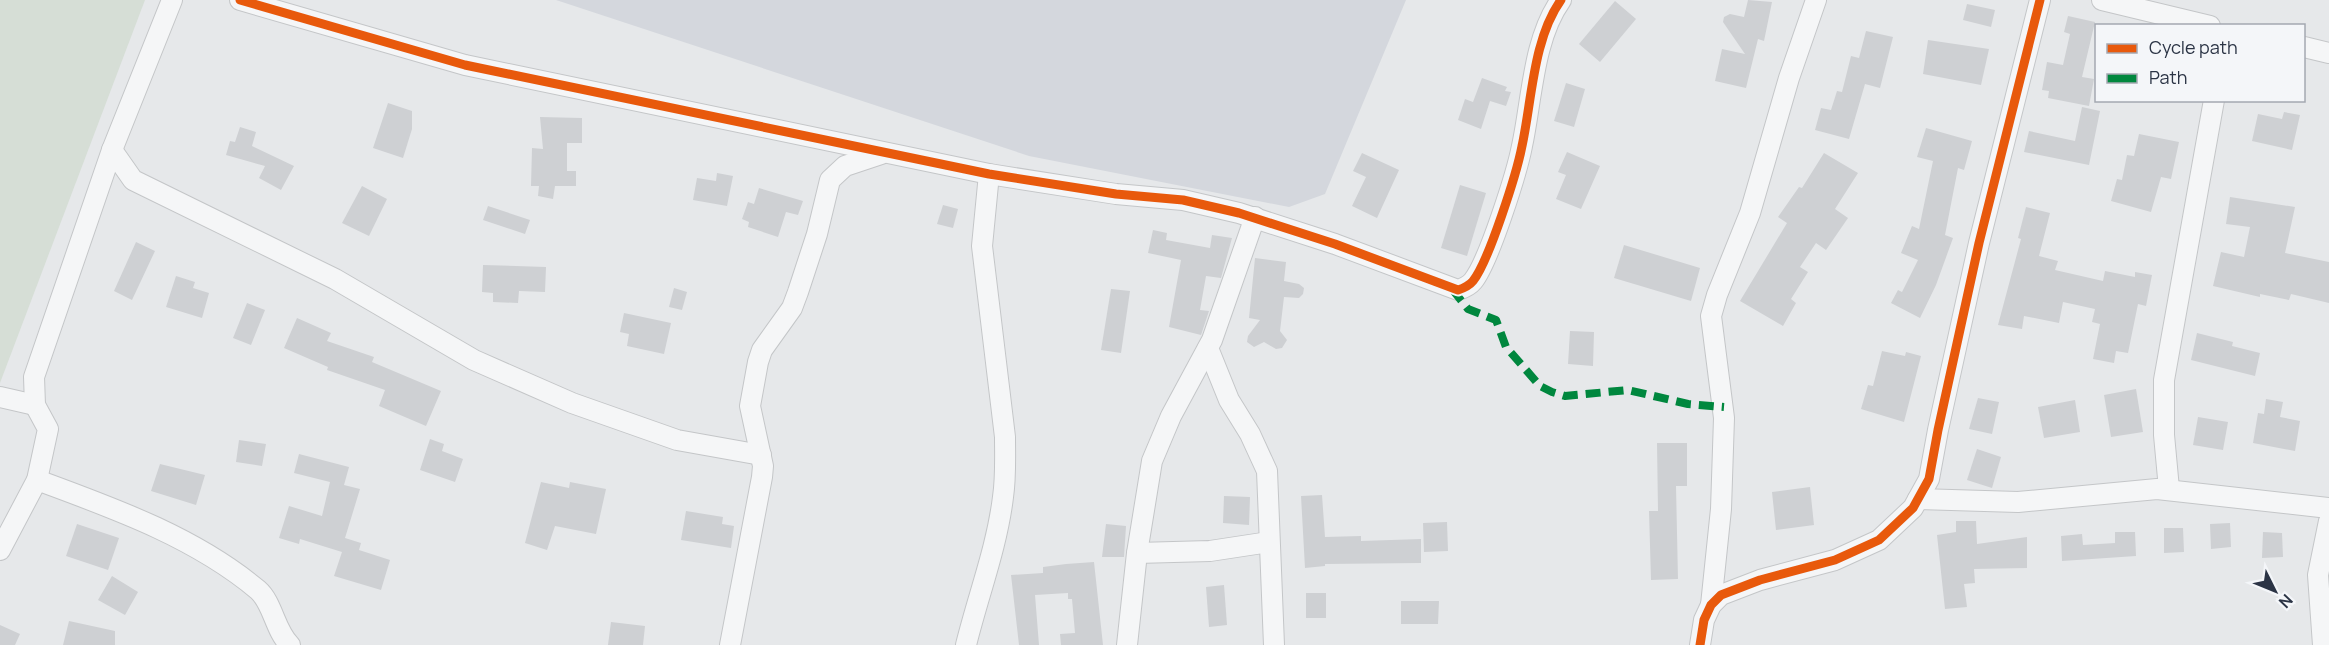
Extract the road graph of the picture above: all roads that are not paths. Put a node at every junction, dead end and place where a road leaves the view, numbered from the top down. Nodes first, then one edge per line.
1 (172, 0) edge
2 (240, 0) edge
3 (1561, 0) edge
4 (1816, 0) edge
5 (2040, 0) edge
6 (2102, 0) edge
7 (2202, 24) edge
8 (2305, 47) edge
9 (2329, 53) edge
10 (2214, 102) edge
11 (112, 150) junction
12 (884, 153) junction
13 (989, 174) junction
14 (1255, 217) junction
15 (1208, 348) junction
16 (0, 397) edge
17 (35, 405) junction
18 (761, 455) junction
19 (37, 480) junction
20 (2169, 489) junction
21 (1918, 499) junction
22 (2329, 508) edge
23 (2329, 521) edge
24 (1269, 542) junction
25 (0, 550) edge
26 (1137, 553) junction
27 (2325, 596) edge
28 (1711, 605) junction
29 (290, 645) edge
30 (730, 645) edge
31 (966, 645) edge
32 (1127, 645) edge
33 (1274, 645) edge
34 (1700, 645) edge
35 (2323, 645) edge

1 - 11 street
2 - 12 street
3 - 14 street
4 - 28 street
5 - 21 street
6 - 7 street
8 - 9 street
10 - 20 street
11 - 17 street
11 - 18 street
12 - 13 street
12 - 18 street
13 - 14 street
13 - 31 street
14 - 15 street
15 - 24 street
15 - 26 street
16 - 17 street
17 - 19 street
18 - 30 street
19 - 25 street
19 - 29 street
20 - 21 street
20 - 22 street
21 - 28 street
23 - 27 street
24 - 26 street
24 - 33 street
26 - 32 street
27 - 35 street
28 - 34 street

